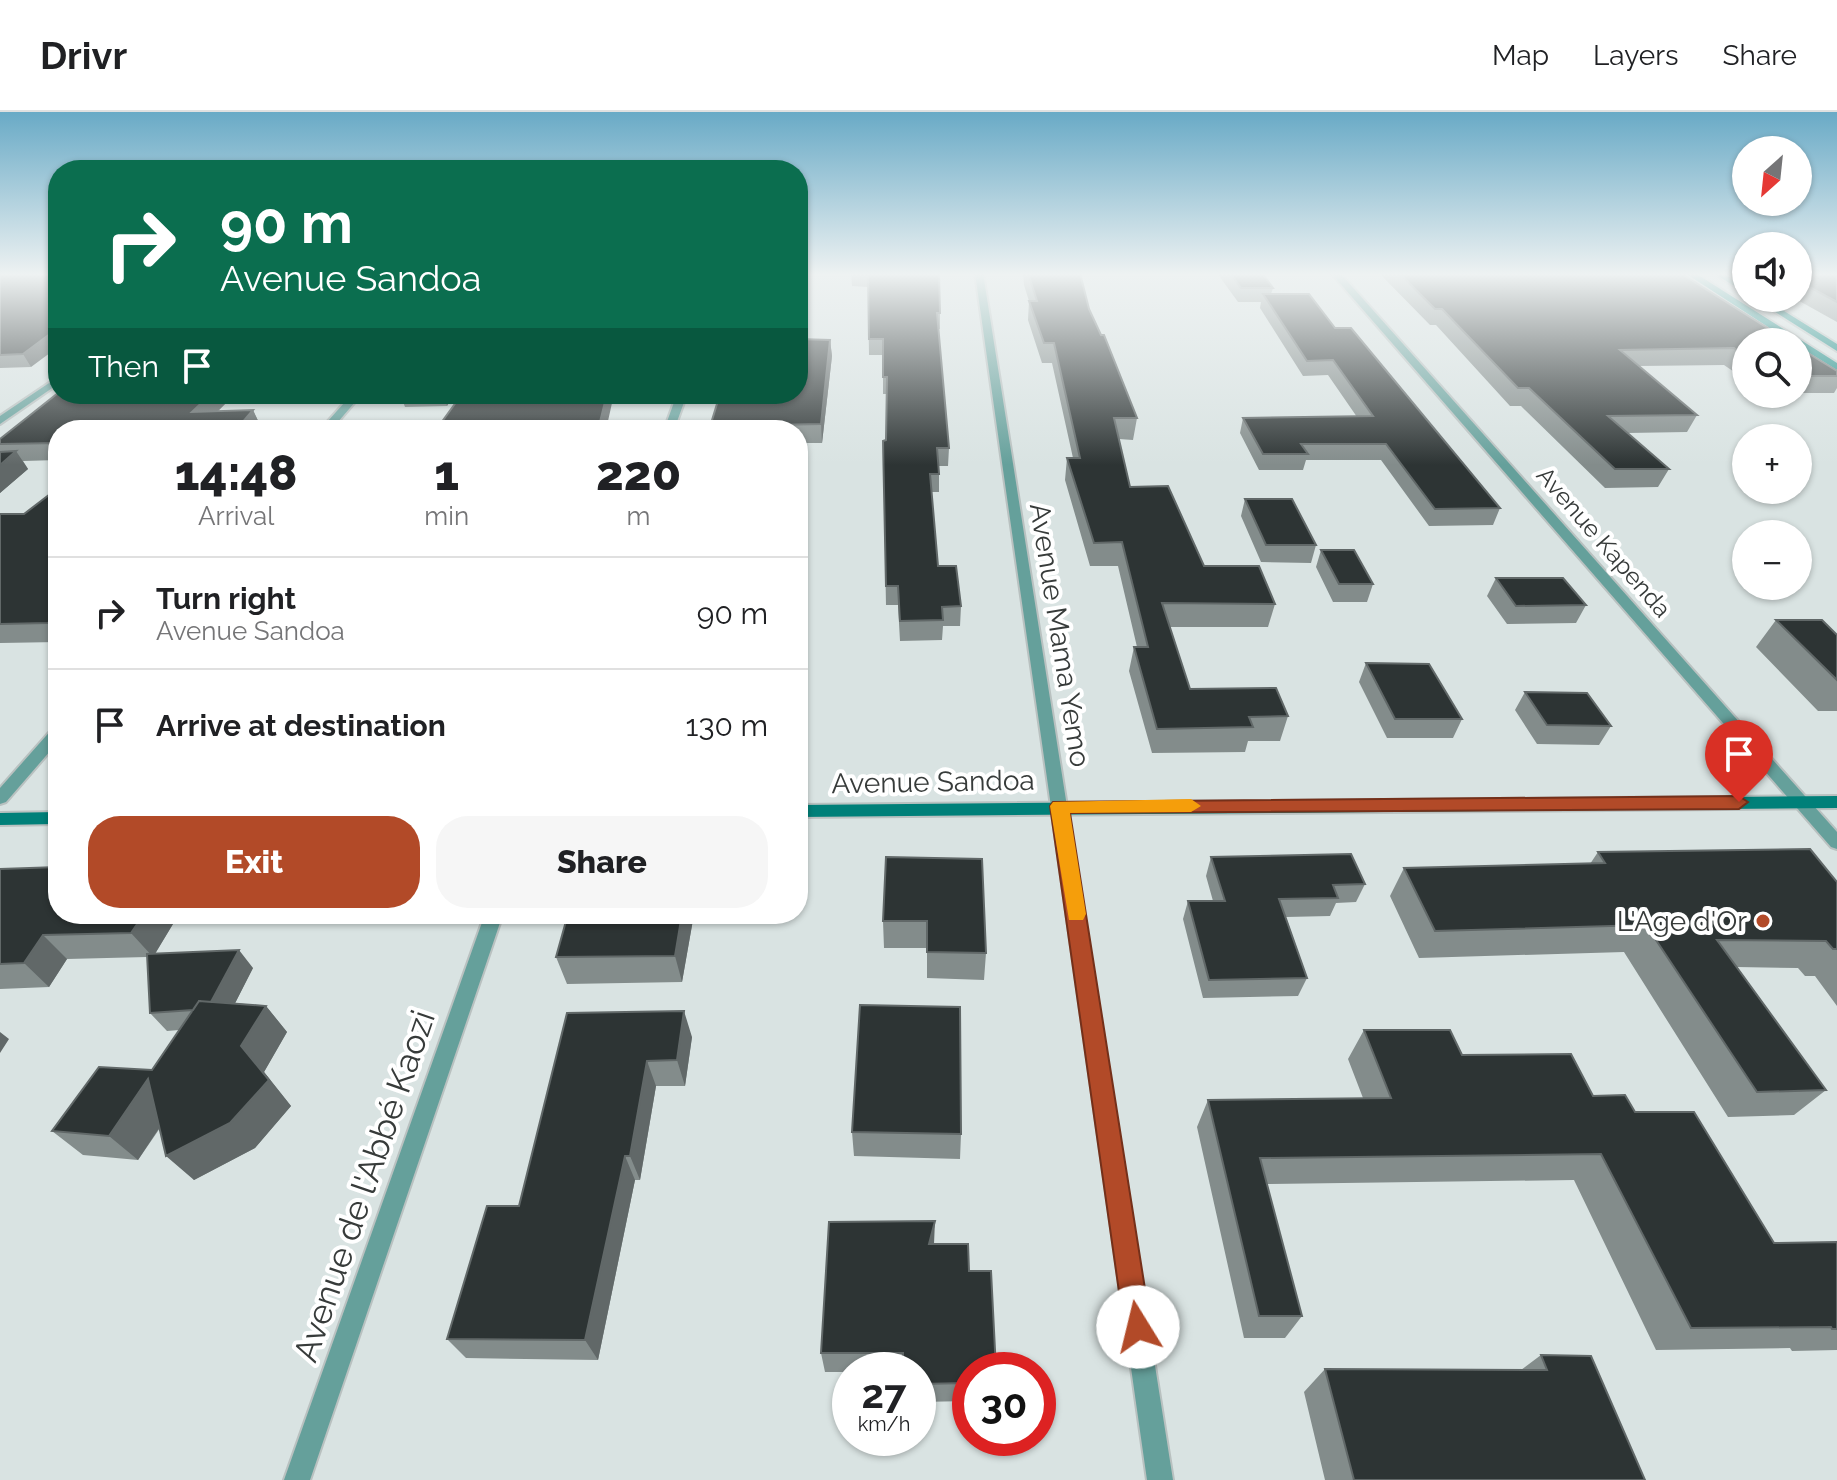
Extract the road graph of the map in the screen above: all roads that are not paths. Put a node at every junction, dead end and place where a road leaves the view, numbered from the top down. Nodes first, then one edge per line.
1 (989, 337) edge
2 (1391, 337) edge
3 (1819, 337) edge
4 (1837, 348) edge
5 (1812, 351) edge
6 (1837, 367) edge
7 (48, 387) edge
8 (348, 404) edge
9 (334, 420) edge
10 (0, 421) edge
11 (48, 743) edge
12 (0, 798) edge
13 (1801, 802) junction
14 (1837, 802) edge
15 (1060, 806) junction
16 (808, 811) edge
17 (48, 818) edge
18 (0, 819) edge
19 (1837, 843) edge
20 (491, 924) edge
21 (297, 1480) edge
22 (1160, 1480) edge

1 - 15 street, Avenue Mama Yemo
2 - 13 street, Avenue Kapenda
3 - 4 street
5 - 6 street
7 - 10 street
8 - 9 street
11 - 12 street
13 - 14 street, Avenue Sandoa
13 - 15 street, Avenue Sandoa
13 - 19 street, Avenue Kapenda
15 - 16 street, Avenue Sandoa
15 - 22 street, Avenue Mama Yemo
17 - 18 street
20 - 21 street, Avenue de l'Abbé Kaozi

